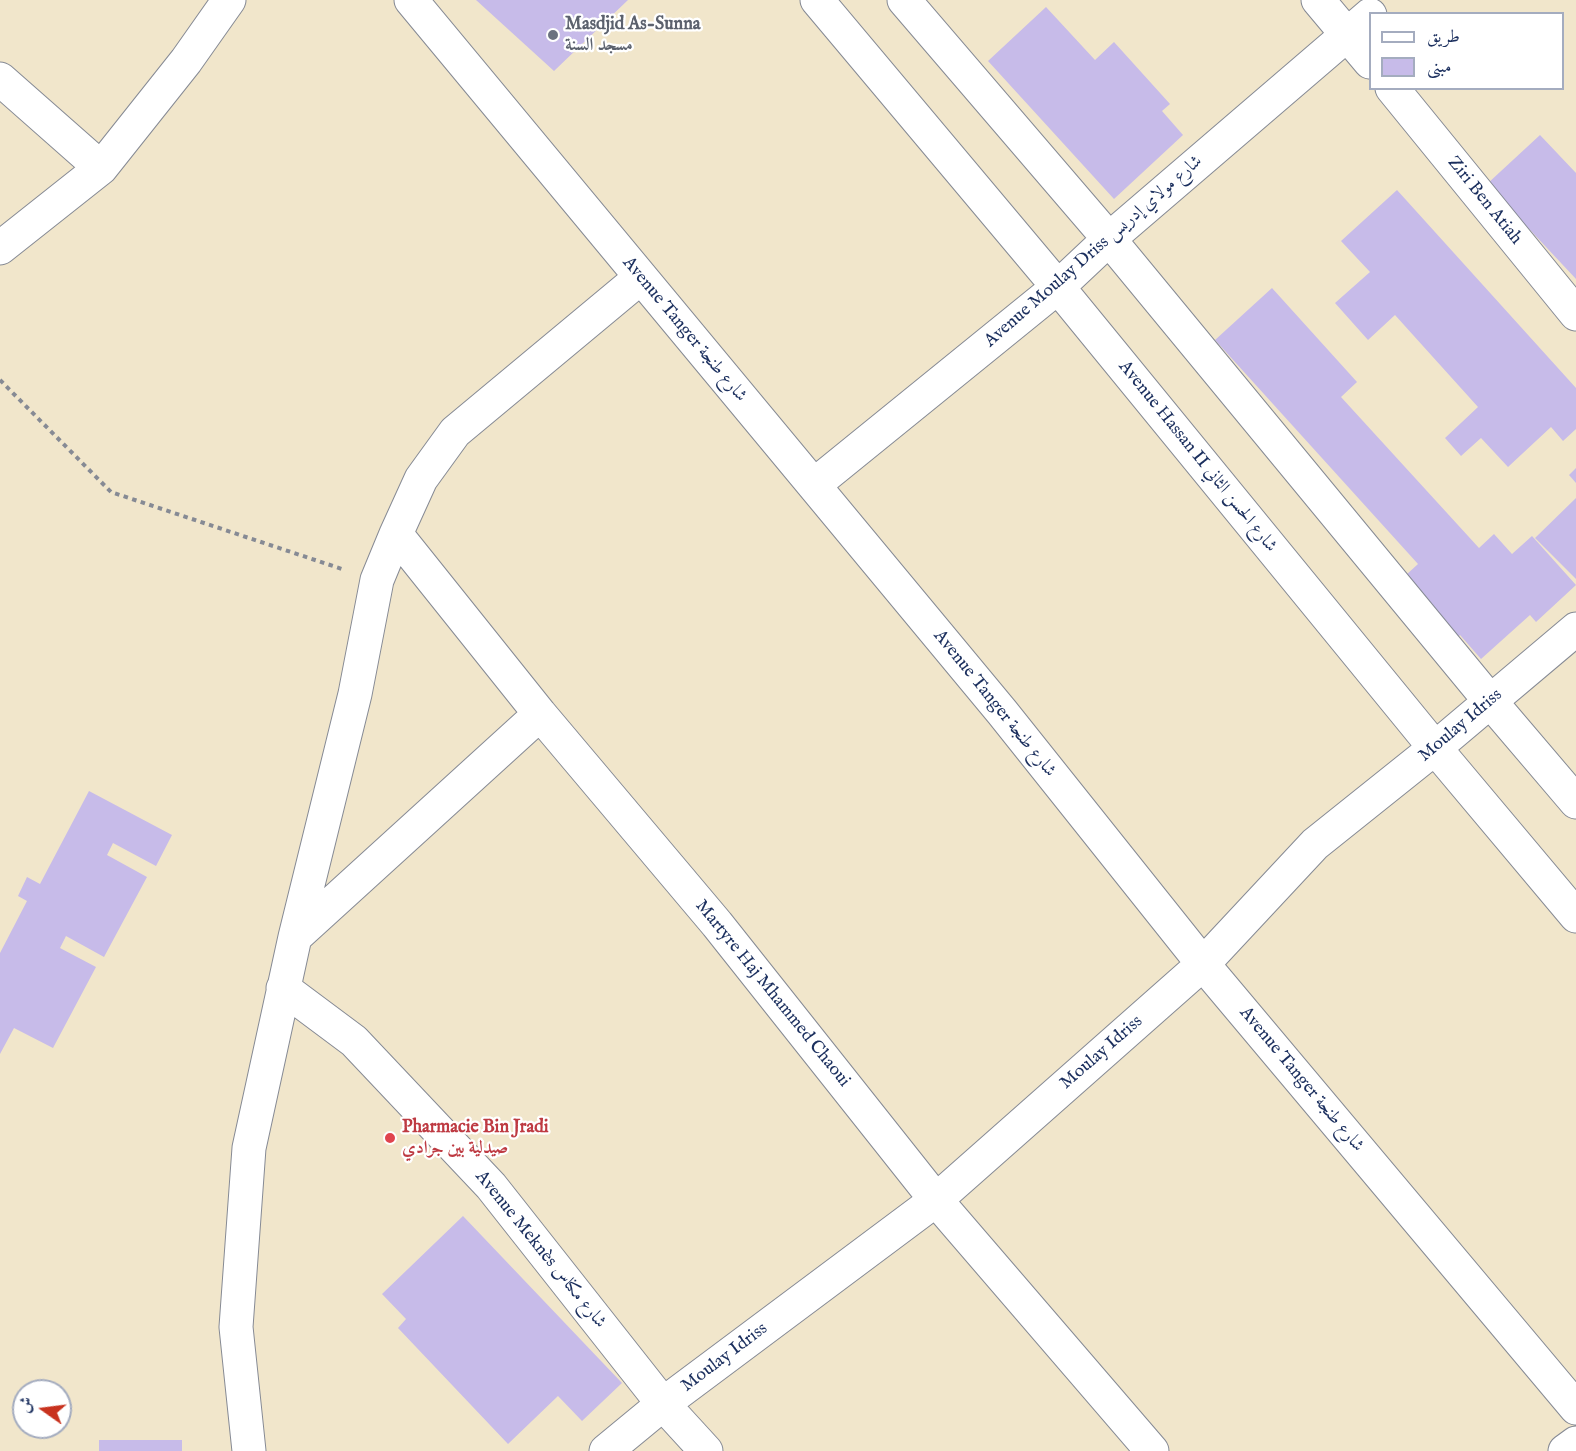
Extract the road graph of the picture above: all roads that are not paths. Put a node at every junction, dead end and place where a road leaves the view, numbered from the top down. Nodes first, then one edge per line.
1 (229, 0) edge
2 (411, 0) edge
3 (817, 0) edge
4 (904, 0) edge
5 (1318, 0) edge
6 (1390, 0) edge
7 (1375, 12) edge
8 (1363, 21) edge
9 (1369, 52) edge
10 (0, 79) edge
11 (1394, 90) edge
12 (101, 168) junction
13 (1109, 239) junction
14 (0, 248) edge
15 (640, 278) junction
16 (1058, 287) junction
17 (1576, 314) edge
18 (814, 485) junction
19 (396, 534) junction
20 (1576, 629) edge
21 (1490, 701) junction
22 (540, 714) junction
23 (1435, 748) junction
24 (1576, 802) edge
25 (1576, 916) edge
26 (295, 937) junction
27 (1203, 964) junction
28 (283, 988) junction
29 (936, 1200) junction
30 (663, 1404) junction
31 (1576, 1408) edge
32 (1576, 1443) edge
33 (249, 1451) edge
34 (606, 1451) edge
35 (706, 1451) edge
36 (1152, 1451) edge
37 (1565, 1451) edge

1 - 12 street
2 - 15 street, Avenue Tanger شارع طنجة
3 - 16 street, Avenue Hassan II شارع الحسن الثاني
4 - 13 street
5 - 8 street
6 - 7 street, Avenue Moulay Driss شارع مولاي إدريس
8 - 9 street
8 - 13 street, Avenue Moulay Driss شارع مولاي إدريس
10 - 12 street
11 - 17 street, Ziri Ben Atiah
12 - 14 street
13 - 16 street, Avenue Moulay Driss شارع مولاي إدريس
13 - 21 street
15 - 18 street, Avenue Tanger شارع طنجة
15 - 19 street
16 - 18 street, Avenue Moulay Driss شارع مولاي إدريس
16 - 23 street, Avenue Hassan II شارع الحسن الثاني
18 - 27 street, Avenue Tanger شارع طنجة
19 - 22 street, Martyre Haj Mhammed Chaoui
19 - 26 street
20 - 21 street, Moulay Idriss
21 - 23 street, Moulay Idriss
21 - 24 street
22 - 26 street
22 - 29 street, Martyre Haj Mhammed Chaoui
23 - 25 street, Avenue Hassan II شارع الحسن الثاني
23 - 27 street, Moulay Idriss
26 - 28 street
27 - 29 street, Moulay Idriss
27 - 31 street, Avenue Tanger شارع طنجة
28 - 30 street, Avenue Meknès شارع مكناس
28 - 33 street
29 - 30 street, Moulay Idriss
29 - 36 street, Martyre Haj Mhammed Chaoui
30 - 34 street, Moulay Idriss
30 - 35 street, Avenue Meknès شارع مكناس
32 - 37 street

